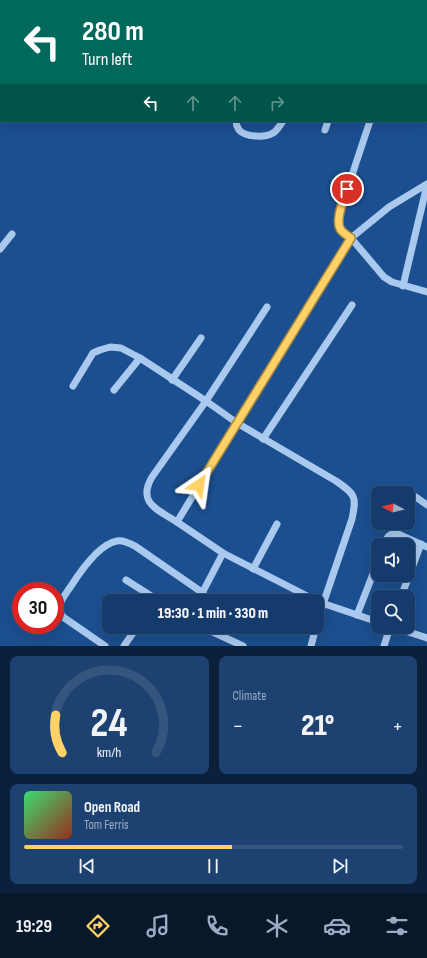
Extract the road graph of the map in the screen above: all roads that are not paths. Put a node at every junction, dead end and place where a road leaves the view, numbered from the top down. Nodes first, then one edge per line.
1 (236, 122) edge
2 (282, 122) edge
3 (328, 122) edge
4 (370, 122) edge
5 (325, 130) dead end
6 (427, 184) edge
7 (12, 234) dead end
8 (351, 238) junction
9 (0, 249) edge
10 (403, 286) junction
11 (427, 292) edge
12 (352, 305) dead end
13 (267, 307) dead end
14 (201, 338) dead end
15 (140, 358) junction
16 (172, 380) junction
17 (73, 386) dead end
18 (114, 390) dead end
19 (206, 401) junction
20 (237, 423) junction
21 (263, 439) junction
22 (415, 496) edge
23 (427, 505) edge
24 (177, 522) junction
25 (277, 524) dead end
26 (388, 538) edge
27 (407, 538) edge
28 (424, 546) edge
29 (223, 553) junction
30 (253, 569) junction
31 (371, 579) edge
32 (126, 580) dead end
33 (404, 590) edge
34 (203, 593) joint
35 (148, 594) edge
36 (303, 594) edge
37 (322, 594) edge
38 (324, 604) edge
39 (357, 615) junction
40 (371, 620) edge
41 (427, 629) edge
42 (132, 634) edge
43 (217, 634) edge
44 (315, 634) edge
45 (388, 634) edge
46 (414, 634) edge
47 (426, 638) edge
48 (105, 646) edge
49 (124, 646) edge
50 (243, 646) edge
51 (311, 646) edge
52 (384, 646) edge

1 - 2 street
3 - 5 street
4 - 8 street
6 - 8 street
6 - 10 street
7 - 9 street
8 - 10 street
8 - 20 street
10 - 11 street
12 - 21 street
13 - 19 street
14 - 16 street
15 - 16 street
15 - 17 street
15 - 18 street
16 - 19 street
19 - 20 street
19 - 24 street
20 - 21 street
20 - 24 street
21 - 37 street
22 - 23 street
24 - 29 street
25 - 30 street
26 - 27 street
28 - 33 street
29 - 30 street
29 - 34 street
30 - 36 street
31 - 39 street
32 - 35 street
34 - 48 street
38 - 39 street
39 - 40 street
41 - 47 street
42 - 49 street
43 - 50 street
44 - 51 street
45 - 52 street
46 - 47 street

